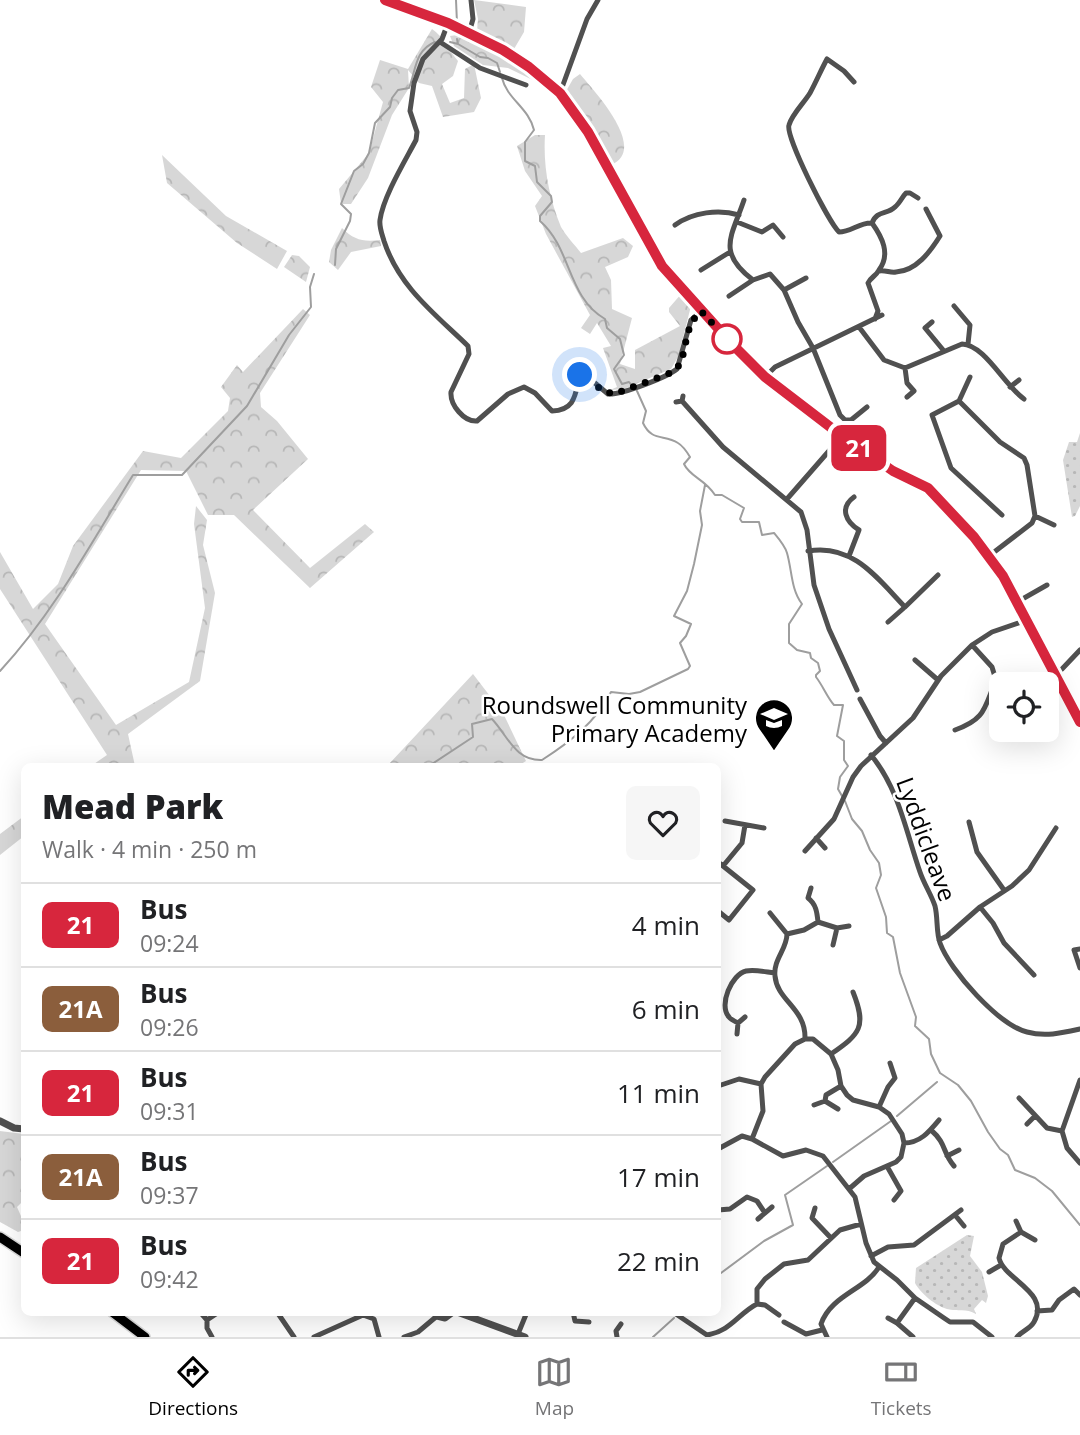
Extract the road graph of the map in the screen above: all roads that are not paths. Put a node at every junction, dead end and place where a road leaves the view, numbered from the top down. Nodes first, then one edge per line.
1 (386, 0) edge
2 (471, 0) edge
3 (598, 0) edge
4 (448, 23) junction
5 (469, 33) junction
6 (440, 42) junction
7 (855, 82) dead end
8 (526, 85) dead end
9 (560, 93) junction
10 (918, 198) dead end
11 (744, 200) dead end
12 (926, 209) dead end
13 (739, 215) junction
14 (737, 222) junction
15 (872, 223) junction
16 (676, 225) dead end
17 (783, 237) dead end
18 (730, 252) junction
19 (701, 270) dead end
20 (879, 271) junction
21 (806, 278) dead end
22 (753, 279) junction
23 (784, 290) junction
24 (729, 296) dead end
25 (954, 306) dead end
26 (701, 311) junction
27 (960, 312) junction
28 (882, 315) dead end
29 (875, 319) junction
30 (952, 319) dead end
31 (932, 321) dead end
32 (859, 327) junction
33 (968, 344) junction
34 (813, 348) junction
35 (944, 351) junction
36 (905, 368) junction
37 (765, 377) junction
38 (970, 377) dead end
39 (1019, 380) dead end
40 (1010, 387) junction
41 (908, 397) dead end
42 (680, 399) dead end
43 (1024, 399) dead end
44 (959, 401) junction
45 (927, 406) dead end
46 (867, 407) dead end
47 (932, 415) junction
48 (842, 436) junction
49 (849, 498) dead end
50 (787, 499) junction
51 (1002, 515) dead end
52 (1035, 516) junction
53 (864, 523) dead end
54 (1054, 525) dead end
55 (859, 530) junction
56 (808, 551) junction
57 (849, 556) junction
58 (989, 556) junction
59 (938, 575) dead end
60 (1046, 585) dead end
61 (1017, 602) junction
62 (905, 607) junction
63 (1027, 620) junction
64 (888, 622) dead end
65 (972, 645) junction
66 (1080, 650) edge
67 (915, 660) dead end
68 (1054, 672) edge
69 (1057, 672) edge
70 (938, 680) junction
71 (1059, 681) edge
72 (857, 690) dead end
73 (860, 699) dead end
74 (1080, 722) edge
75 (955, 730) dead end
76 (886, 743) junction
77 (871, 755) junction
78 (725, 821) dead end
79 (969, 822) dead end
80 (745, 825) junction
81 (764, 828) dead end
82 (1056, 828) dead end
83 (816, 838) junction
84 (825, 848) dead end
85 (805, 851) dead end
86 (721, 863) edge
87 (721, 865) edge
88 (811, 888) dead end
89 (1004, 890) junction
90 (808, 898) junction
91 (799, 900) dead end
92 (979, 907) junction
93 (721, 913) edge
94 (770, 913) dead end
95 (818, 922) junction
96 (849, 926) dead end
97 (837, 928) junction
98 (788, 934) junction
99 (939, 940) junction
100 (833, 945) dead end
101 (1077, 949) edge
102 (1066, 952) dead end
103 (1080, 968) edge
104 (774, 973) junction
105 (1034, 975) dead end
106 (853, 992) dead end
107 (869, 1003) dead end
108 (859, 1007) junction
109 (745, 1017) dead end
110 (738, 1023) junction
111 (1080, 1029) edge
112 (737, 1034) dead end
113 (805, 1039) junction
114 (831, 1054) junction
115 (890, 1063) dead end
116 (895, 1078) junction
117 (1080, 1080) edge
118 (905, 1082) dead end
119 (761, 1084) junction
120 (721, 1085) edge
121 (841, 1086) junction
122 (1019, 1098) dead end
123 (825, 1101) junction
124 (814, 1105) dead end
125 (879, 1107) junction
126 (838, 1109) dead end
127 (1071, 1109) junction
128 (1080, 1112) edge
129 (1035, 1116) junction
130 (939, 1120) dead end
131 (0, 1121) edge
132 (1027, 1124) dead end
133 (21, 1129) edge
134 (931, 1130) junction
135 (1062, 1131) junction
136 (752, 1139) junction
137 (904, 1143) junction
138 (721, 1147) edge
139 (960, 1150) dead end
140 (947, 1156) junction
141 (1080, 1163) edge
142 (954, 1166) dead end
143 (888, 1168) junction
144 (911, 1188) dead end
145 (849, 1189) junction
146 (901, 1191) junction
147 (894, 1200) dead end
148 (772, 1207) dead end
149 (815, 1208) dead end
150 (721, 1210) edge
151 (961, 1210) dead end
152 (765, 1213) junction
153 (955, 1215) junction
154 (812, 1218) junction
155 (758, 1219) dead end
156 (1016, 1221) dead end
157 (804, 1223) dead end
158 (861, 1224) junction
159 (964, 1226) dead end
160 (1021, 1231) junction
161 (0, 1237) edge
162 (831, 1238) junction
163 (1035, 1240) dead end
164 (21, 1250) edge
165 (871, 1256) junction
166 (1000, 1265) junction
167 (879, 1267) junction
168 (989, 1272) dead end
169 (1068, 1282) dead end
170 (1074, 1289) junction
171 (1080, 1296) edge
172 (915, 1298) junction
173 (757, 1304) junction
174 (1037, 1311) junction
175 (779, 1315) dead end
176 (117, 1316) edge
177 (204, 1316) edge
178 (214, 1316) edge
179 (280, 1316) edge
180 (352, 1316) edge
181 (370, 1316) edge
182 (433, 1316) edge
183 (466, 1316) edge
184 (526, 1316) edge
185 (573, 1316) edge
186 (679, 1316) edge
187 (888, 1318) dead end
188 (208, 1320) junction
189 (589, 1322) dead end
190 (784, 1322) dead end
191 (897, 1323) junction
192 (621, 1324) dead end
193 (822, 1330) junction
194 (419, 1334) edge
195 (522, 1336) edge
196 (707, 1336) edge
197 (987, 1336) edge
198 (145, 1337) edge
199 (212, 1337) edge
200 (294, 1337) edge
201 (314, 1337) edge
202 (379, 1337) edge
203 (404, 1337) edge
204 (617, 1337) edge
205 (827, 1337) edge
206 (913, 1337) edge
207 (1017, 1337) edge

1 - 4 main road
2 - 5 street
3 - 9 street
4 - 5 main road
4 - 6 street
5 - 9 main road
6 - 8 street
6 - 26 street
7 - 15 street
9 - 26 main road
10 - 15 street
11 - 13 street
12 - 20 street
13 - 14 street
13 - 16 street
14 - 17 street
14 - 18 street
15 - 20 street
18 - 19 street
18 - 22 street
20 - 29 street
21 - 23 street
22 - 23 street
22 - 24 street
23 - 34 street
25 - 27 street
26 - 37 main road
27 - 30 street
27 - 33 street
28 - 29 street
29 - 32 street
31 - 35 street
32 - 34 street
32 - 36 street
33 - 35 street
33 - 40 street
34 - 37 street
34 - 46 street
35 - 36 street
36 - 41 street
37 - 48 main road
38 - 44 street
39 - 40 street
40 - 43 street
42 - 50 street
44 - 47 street
44 - 52 street
45 - 47 street
47 - 51 street
48 - 50 street
48 - 58 main road
49 - 55 street
50 - 56 street
52 - 54 street
52 - 58 street
53 - 55 street
55 - 57 street
56 - 57 street
56 - 72 street
57 - 62 street
58 - 61 main road
59 - 62 street
60 - 61 street
61 - 63 main road
62 - 64 street
63 - 65 street
63 - 68 main road
65 - 70 street
65 - 75 street
66 - 69 street
67 - 70 street
70 - 76 street
71 - 74 main road
73 - 76 street
76 - 77 street
77 - 83 street
77 - 99 street, Lyddicleave
78 - 80 street
79 - 89 street, Lyddicleave
80 - 81 street
80 - 86 street
82 - 89 street, Lyddicleave
83 - 84 street
83 - 85 street
87 - 93 street
88 - 90 street
89 - 92 street, Lyddicleave
90 - 91 street
90 - 95 street
92 - 99 street, Lyddicleave
92 - 105 street, Lyddicleave
94 - 98 street
95 - 97 street
95 - 98 street
96 - 97 street
97 - 100 street
98 - 104 street
99 - 111 street, Lyddicleave
101 - 102 street
101 - 103 street
104 - 110 street
104 - 113 street
106 - 108 street
107 - 108 street
108 - 114 street
109 - 110 street
110 - 112 street
113 - 114 street
113 - 119 street
114 - 121 street
115 - 116 street
116 - 118 street
116 - 125 street
117 - 127 street
119 - 120 street
119 - 136 street
121 - 123 street
121 - 125 street
122 - 129 street
123 - 124 street
123 - 126 street
125 - 137 street
127 - 128 street
127 - 135 street
129 - 132 street
129 - 135 street
130 - 134 street
131 - 133 street
134 - 137 street
134 - 140 street
135 - 141 street
136 - 138 street
136 - 145 street
137 - 143 street
139 - 140 street
140 - 142 street
143 - 145 street
143 - 146 street
144 - 146 street
145 - 158 street
146 - 147 street
148 - 152 street
149 - 154 street
150 - 152 street
151 - 153 street
152 - 155 street
153 - 159 street
153 - 165 street
154 - 157 street
154 - 162 street
156 - 160 street
158 - 162 street
158 - 165 street
160 - 163 street
160 - 166 street
161 - 164 highway
162 - 173 street
165 - 167 street
166 - 168 street
166 - 174 street
167 - 172 street
167 - 193 street
169 - 170 street
170 - 171 street
170 - 174 street
172 - 191 street
172 - 197 street
173 - 175 street
173 - 196 street
174 - 207 street
176 - 198 highway
177 - 188 street
178 - 188 street
179 - 200 street
180 - 201 street
181 - 202 street
182 - 194 street
183 - 195 street
184 - 195 street
185 - 189 street
186 - 196 street
187 - 191 street
188 - 199 street
190 - 193 street
191 - 206 street
192 - 204 street
193 - 205 street
194 - 203 street

